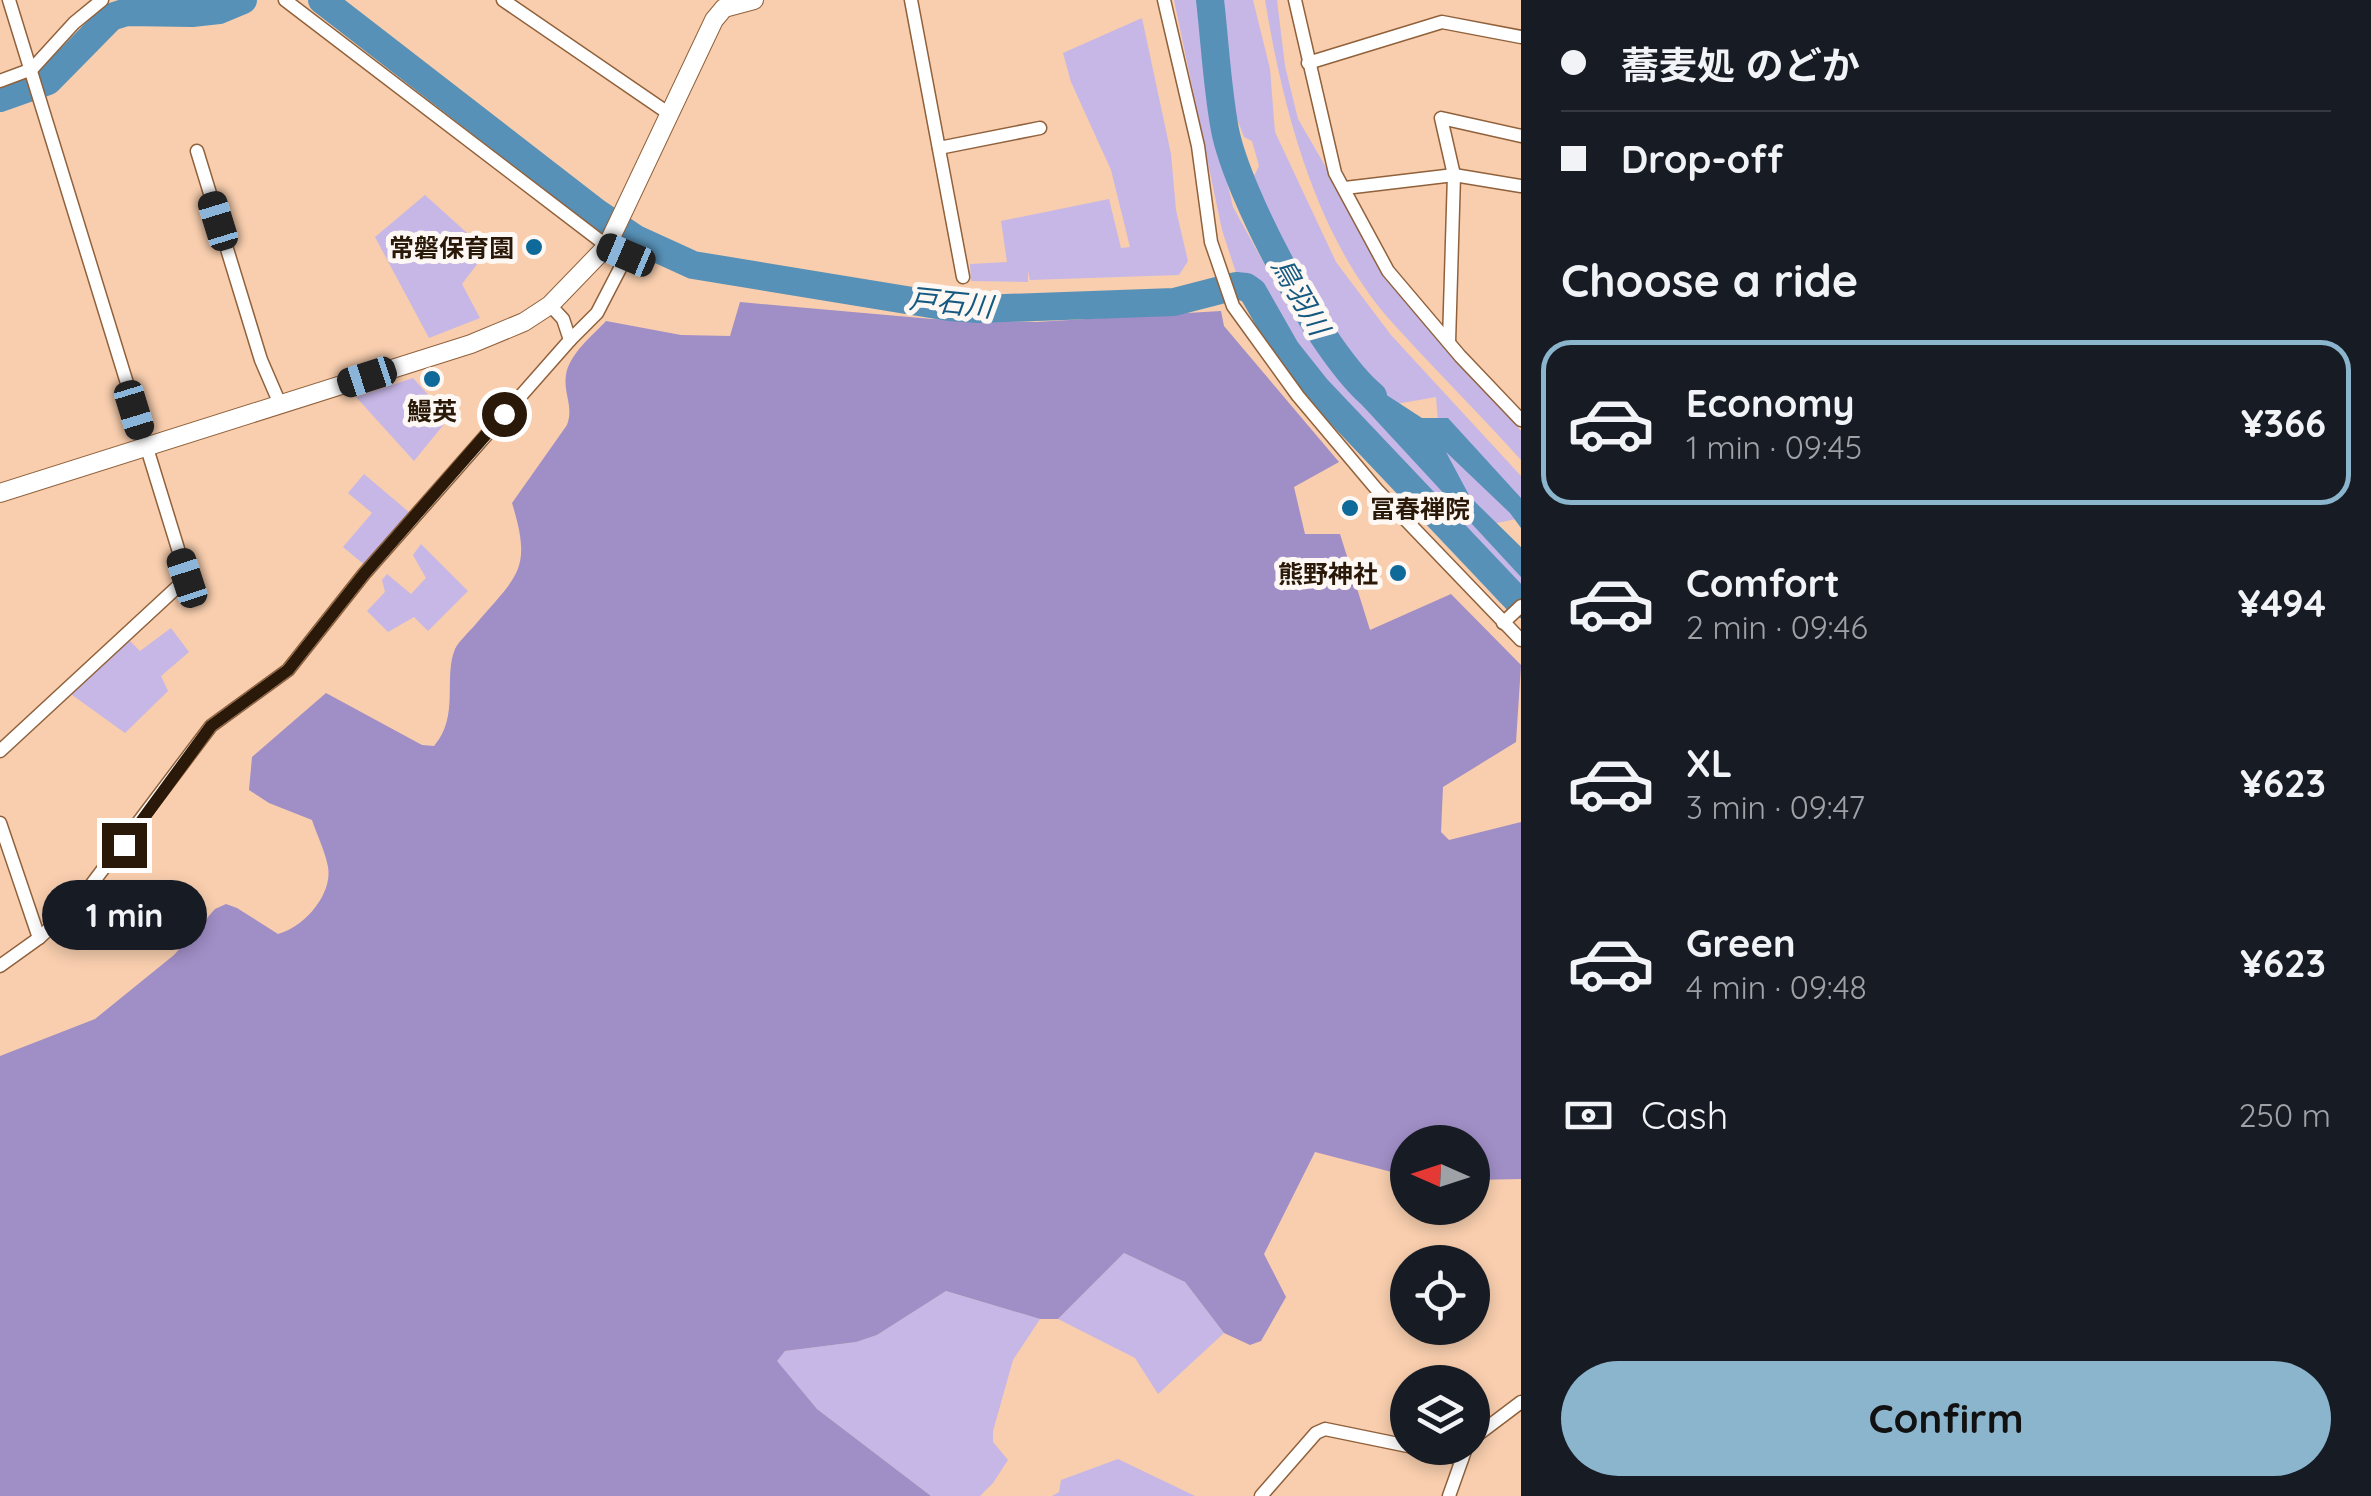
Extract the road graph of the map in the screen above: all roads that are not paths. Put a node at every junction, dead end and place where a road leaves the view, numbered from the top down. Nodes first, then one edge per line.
1 (9, 0) edge
2 (102, 0) edge
3 (286, 0) edge
4 (503, 0) edge
5 (754, 0) edge
6 (910, 0) edge
7 (1164, 0) edge
8 (1295, 0) edge
9 (724, 4) edge
10 (1521, 38) edge
11 (1308, 63) junction
12 (33, 72) junction
13 (0, 81) edge
14 (668, 113) junction
15 (1040, 128) dead end
16 (1521, 136) edge
17 (939, 148) junction
18 (197, 151) dead end
19 (1521, 168) edge
20 (1454, 174) junction
21 (1519, 186) edge
22 (1345, 188) junction
23 (609, 243) junction
24 (963, 277) dead end
25 (550, 305) junction
26 (570, 340) junction
27 (1449, 342) junction
28 (280, 404) junction
29 (1521, 420) edge
30 (144, 445) junction
31 (0, 493) edge
32 (1512, 615) edge
33 (1521, 640) edge
34 (0, 751) edge
35 (0, 823) edge
36 (39, 938) junction
37 (0, 966) edge
38 (1521, 1402) edge
39 (1490, 1425) edge
40 (1390, 1443) edge
41 (1460, 1465) edge
42 (1262, 1496) edge
43 (1448, 1496) edge

1 - 12 street
2 - 12 street
3 - 23 street
4 - 14 street
5 - 9 street
6 - 17 street
7 - 32 street
8 - 11 street
9 - 14 street
10 - 11 street
11 - 22 street
12 - 13 street
12 - 30 street
14 - 23 street
15 - 17 street
16 - 20 street
17 - 24 street
18 - 28 street
19 - 21 street
20 - 21 street
20 - 22 street
20 - 27 street
22 - 27 street
23 - 25 street
23 - 26 street
25 - 26 street
25 - 28 street
26 - 36 street
27 - 29 street
28 - 30 street
30 - 31 street
30 - 34 street
32 - 33 street
35 - 36 street
36 - 37 street
38 - 39 street
40 - 42 street
41 - 43 street

